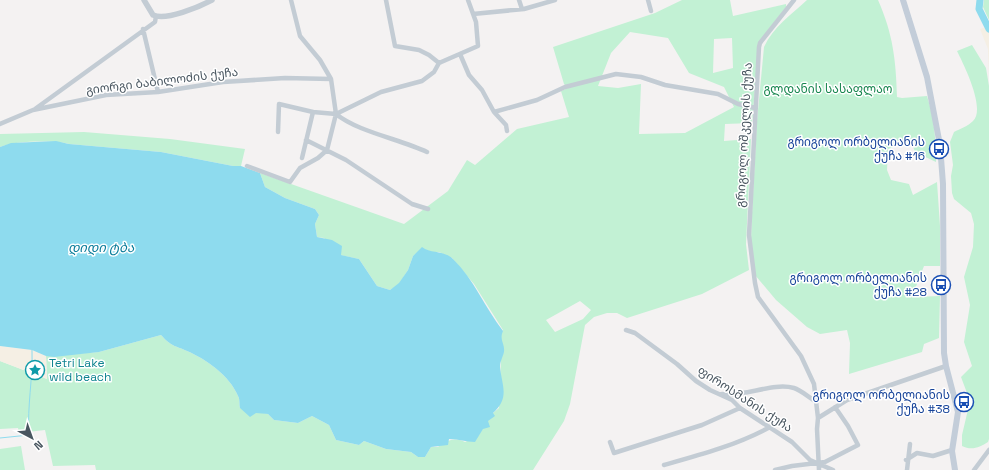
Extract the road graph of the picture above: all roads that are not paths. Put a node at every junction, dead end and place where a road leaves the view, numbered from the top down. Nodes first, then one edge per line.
1 (144, 0) edge
2 (212, 0) edge
3 (291, 0) edge
4 (386, 0) edge
5 (468, 0) edge
6 (519, 0) edge
7 (554, 0) edge
8 (648, 0) edge
9 (794, 0) edge
10 (903, 0) edge
11 (522, 9) junction
12 (651, 11) dead end
13 (473, 14) junction
14 (156, 16) junction
15 (143, 29) junction
16 (460, 54) junction
17 (439, 63) junction
18 (330, 79) junction
19 (158, 92) junction
20 (755, 108) junction
21 (33, 110) junction
22 (312, 112) junction
23 (494, 112) junction
24 (336, 114) junction
25 (0, 124) edge
26 (507, 131) dead end
27 (278, 132) dead end
28 (306, 140) junction
29 (327, 150) junction
30 (427, 152) dead end
31 (302, 158) dead end
32 (247, 166) dead end
33 (428, 208) dead end
34 (626, 330) dead end
35 (946, 366) junction
36 (718, 393) junction
37 (815, 401) junction
38 (835, 407) junction
39 (740, 408) junction
40 (818, 418) junction
41 (770, 427) junction
42 (610, 442) dead end
43 (910, 444) dead end
44 (952, 450) junction
45 (989, 450) edge
46 (906, 460) junction
47 (819, 463) junction
48 (664, 465) dead end
49 (775, 470) edge
50 (819, 470) edge
51 (833, 470) edge
52 (906, 470) edge
53 (955, 470) edge
54 (974, 470) edge

1 - 14 street
2 - 14 street
3 - 18 street
4 - 17 street
5 - 13 street
6 - 11 street
7 - 11 street
8 - 12 street
9 - 20 street, გრიგოლ ოშკელის ქუჩა
10 - 35 main road
11 - 13 street
13 - 16 street
14 - 15 street
15 - 19 street
15 - 21 street
16 - 17 street
16 - 23 street
17 - 24 street
18 - 19 street, გიორგი ბაბილოძის ქუჩა
18 - 24 street
19 - 21 street, გიორგი ბაბილოძის ქუჩა
20 - 23 street
20 - 37 street, გრიგოლ ოშკელის ქუჩა
21 - 25 street, გიორგი ბაბილოძის ქუჩა
22 - 24 street
22 - 27 street
22 - 28 street
23 - 26 street
24 - 29 street
24 - 30 street
28 - 29 street
28 - 31 street
29 - 32 street
29 - 33 street
34 - 36 street, ფიროსმანის ქუჩა
35 - 38 street
35 - 44 main road
36 - 37 street
36 - 39 street, ფიროსმანის ქუჩა
37 - 40 street, გრიგოლ ოშკელის ქუჩა
38 - 40 street
38 - 47 street
39 - 41 street, ფიროსმანის ქუჩა
39 - 42 street
40 - 47 street, გრიგოლ ოშკელის ქუჩა
41 - 47 street, ფიროსმანის ქუჩა
41 - 48 street
43 - 46 street
44 - 46 street
44 - 53 main road
45 - 54 street
46 - 52 street
47 - 49 street
47 - 50 street, გრიგოლ ოშკელის ქუჩა
47 - 51 street, ფიროსმანის ქუჩა

